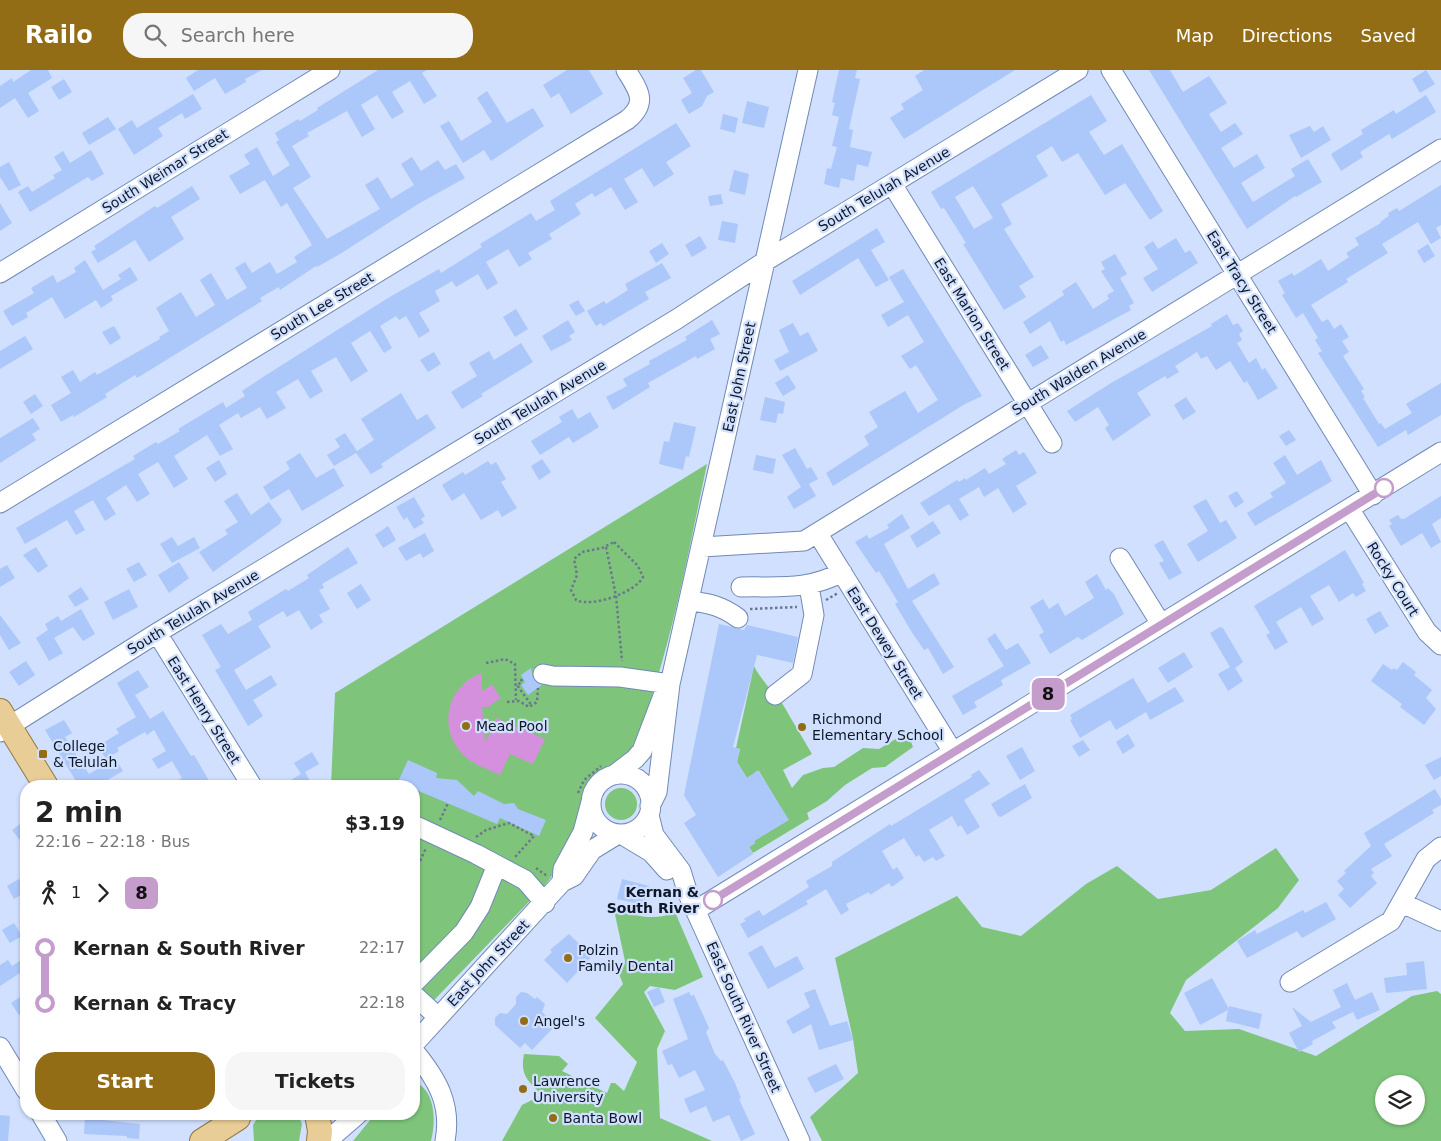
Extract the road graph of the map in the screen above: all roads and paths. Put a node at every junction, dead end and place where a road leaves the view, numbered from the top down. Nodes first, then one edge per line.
1 (330, 70) edge
2 (626, 70) edge
3 (808, 70) edge
4 (1078, 70) edge
5 (1111, 70) edge
6 (1441, 149) edge
7 (892, 184) junction
8 (764, 262) junction
9 (0, 273) edge
10 (1237, 274) junction
11 (1028, 404) junction
12 (1052, 443) dead end
13 (1441, 452) edge
14 (1373, 495) junction
15 (0, 503) edge
16 (1350, 510) junction
17 (818, 534) junction
18 (606, 547) junction
19 (702, 547) junction
20 (1120, 558) dead end
21 (846, 579) junction
22 (810, 586) junction
23 (741, 587) dead end
24 (616, 596) junction
25 (689, 601) junction
26 (813, 606) junction
27 (738, 618) joint
28 (1161, 624) junction
29 (157, 633) junction
30 (1441, 644) edge
31 (486, 663) dead end
32 (620, 677) junction
33 (521, 679) dead end
34 (540, 681) joint
35 (670, 684) junction
36 (775, 695) dead end
37 (516, 700) junction
38 (507, 702) dead end
39 (532, 706) junction
40 (3, 723) edge
41 (953, 752) junction
42 (614, 775) junction
43 (42, 780) edge
44 (248, 780) edge
45 (591, 801) junction
46 (448, 803) dead end
47 (649, 810) junction
48 (438, 826) dead end
49 (420, 828) edge
50 (619, 834) junction
51 (471, 841) dead end
52 (429, 843) dead end
53 (1441, 847) edge
54 (420, 862) edge
55 (504, 863) junction
56 (562, 882) junction
57 (692, 902) junction
58 (545, 903) junction
59 (1402, 903) junction
60 (1441, 921) edge
61 (420, 977) edge
62 (1290, 982) dead end
63 (420, 1000) edge
64 (438, 1017) junction
65 (420, 1037) edge
66 (0, 1047) edge
67 (420, 1058) edge
68 (20, 1080) edge
69 (45, 1120) edge
70 (240, 1120) edge
71 (318, 1120) edge
72 (351, 1120) edge
73 (57, 1141) edge
74 (202, 1141) edge
75 (319, 1141) edge
76 (327, 1141) edge
77 (445, 1141) edge
78 (800, 1141) edge

1 - 9 street, South Weimar Street
2 - 15 street, South Lee Street
3 - 8 street, East John Street
4 - 7 street, South Telulah Avenue
5 - 10 street, East Tracy Street
6 - 10 street, South Walden Avenue
7 - 8 street, South Telulah Avenue
7 - 11 street, East Marion Street
8 - 19 street, East John Street
8 - 29 street, South Telulah Avenue
10 - 11 street, South Walden Avenue
10 - 14 street, East Tracy Street
11 - 12 street, East Marion Street
11 - 17 street, South Walden Avenue
13 - 14 street
14 - 16 street
16 - 28 street
16 - 30 street, Rocky Court
17 - 19 street, South Walden Avenue
17 - 21 street, East Dewey Street
18 - 24 path
18 - 24 path
18 - 24 path
19 - 25 street, East John Street
20 - 28 street
21 - 22 street
21 - 26 path
21 - 41 street, East Dewey Street
22 - 23 street
22 - 26 street
24 - 32 path
25 - 27 street
25 - 35 street, East John Street
26 - 27 path
26 - 36 street
28 - 41 street
29 - 40 street, South Telulah Avenue
29 - 44 street, East Henry Street
31 - 37 path
32 - 34 street
32 - 35 street
33 - 39 path
34 - 39 path
35 - 42 street, East John Street
35 - 47 street, East John Street
37 - 38 path
37 - 39 path
40 - 43 main road
41 - 57 street
42 - 45 street
42 - 47 street
45 - 50 street
45 - 56 street, East John Street
46 - 48 path
47 - 50 street
47 - 57 street, East South River Street
49 - 55 street
50 - 56 street, East John Street
50 - 57 street, East South River Street
51 - 55 path
52 - 54 path
53 - 59 street
55 - 58 street
55 - 61 street
56 - 58 street, East John Street
57 - 78 street, East South River Street
58 - 64 street, East John Street
59 - 60 street
59 - 62 street
63 - 64 street
64 - 65 street, East John Street
66 - 68 street
67 - 77 street
69 - 73 street
70 - 74 main road
71 - 75 main road
72 - 76 street

